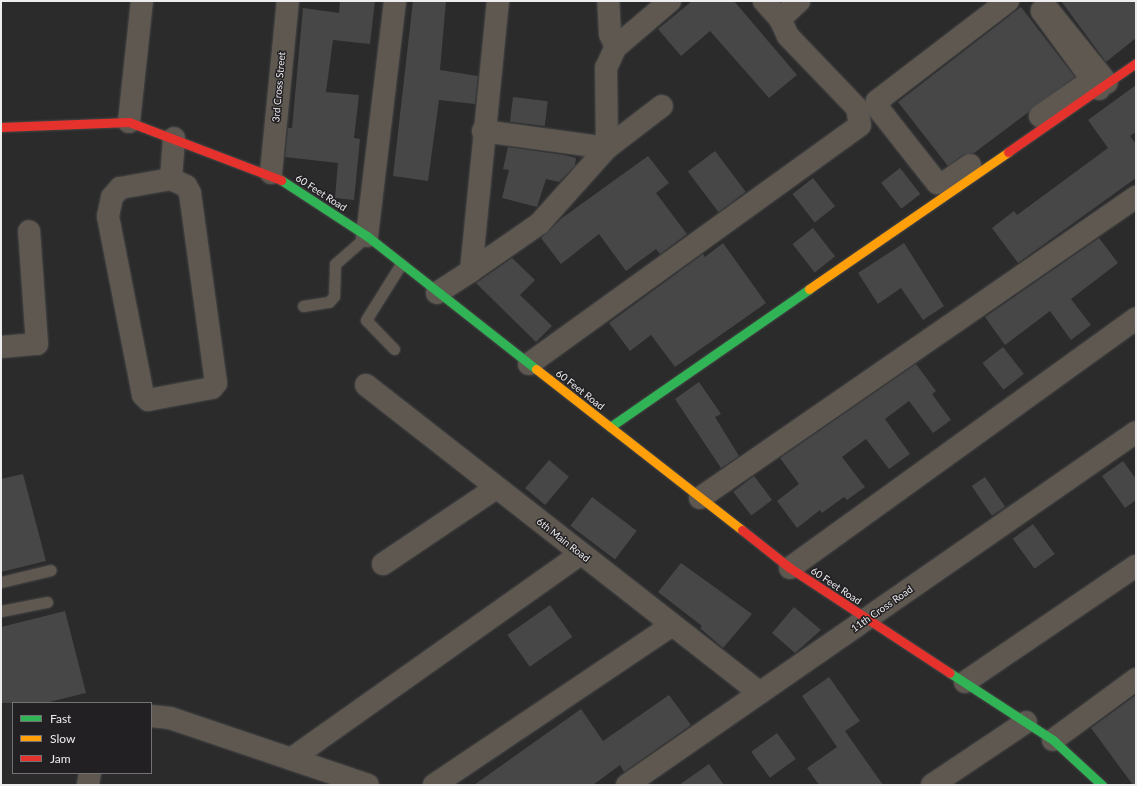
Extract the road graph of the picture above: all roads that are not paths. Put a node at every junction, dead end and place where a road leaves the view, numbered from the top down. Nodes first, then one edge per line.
1 (142, 1) edge
2 (288, 1) edge
3 (395, 1) edge
4 (498, 1) edge
5 (608, 1) edge
6 (670, 1) edge
7 (764, 1) edge
8 (800, 1) edge
9 (1008, 1) edge
10 (1036, 7) edge
11 (780, 19) junction
12 (616, 47) junction
13 (1136, 63) edge
14 (1096, 79) junction
15 (662, 106) dead end
16 (129, 122) junction
17 (1, 127) edge
18 (483, 131) junction
19 (174, 138) junction
20 (607, 148) junction
21 (271, 173) junction
22 (171, 179) junction
23 (1136, 197) edge
24 (29, 231) dead end
25 (367, 236) junction
26 (401, 264) junction
27 (471, 271) junction
28 (437, 293) junction
29 (302, 306) dead end
30 (1136, 318) edge
31 (1, 347) edge
32 (394, 349) dead end
33 (529, 364) junction
34 (366, 385) dead end
35 (610, 427) junction
36 (1136, 432) edge
37 (496, 488) junction
38 (700, 498) junction
39 (581, 554) junction
40 (383, 564) dead end
41 (1136, 566) edge
42 (790, 568) junction
43 (52, 570) dead end
44 (1, 582) edge
45 (47, 602) dead end
46 (1, 612) edge
47 (866, 619) junction
48 (671, 626) junction
49 (1136, 679) edge
50 (965, 682) junction
51 (760, 693) junction
52 (152, 716) edge
53 (1026, 722) junction
54 (1053, 740) junction
55 (290, 759) junction
56 (90, 774) edge
57 (88, 785) edge
58 (368, 785) edge
59 (434, 785) edge
60 (627, 785) edge
61 (932, 785) edge
62 (1102, 785) edge

1 - 16 street
2 - 21 street, 3rd Cross Street
3 - 25 street
4 - 18 street
5 - 12 street
6 - 12 street
7 - 11 street
8 - 11 street
9 - 14 street
10 - 14 street
11 - 33 street
12 - 20 street
13 - 14 street
14 - 35 street
15 - 20 street
16 - 17 street, 60 Feet Road
16 - 19 street, 60 Feet Road
18 - 20 street
18 - 27 street
19 - 21 street, 60 Feet Road
19 - 22 street
20 - 27 street
21 - 25 street, 60 Feet Road
22 - 22 street
23 - 38 street
24 - 31 street
25 - 26 street, 60 Feet Road
25 - 29 lane
26 - 28 street, 60 Feet Road
26 - 32 lane
27 - 28 street
28 - 33 street, 60 Feet Road
30 - 42 street
33 - 35 street, 60 Feet Road
34 - 37 street, 6th Main Road
35 - 38 street, 60 Feet Road
36 - 47 street, 11th Cross Road
37 - 39 street, 6th Main Road
37 - 40 street
38 - 42 street, 60 Feet Road
39 - 48 street, 6th Main Road
39 - 55 street
41 - 50 street
42 - 47 street, 60 Feet Road
43 - 44 lane
45 - 46 lane
47 - 50 street, 60 Feet Road
47 - 51 street, 11th Cross Road
48 - 51 street, 6th Main Road
48 - 59 street
49 - 54 street
50 - 53 street, 60 Feet Road
51 - 60 street, 11th Cross Road
52 - 55 street
53 - 54 street, 60 Feet Road
53 - 61 street
54 - 62 street, 60 Feet Road
55 - 58 street
56 - 57 street

